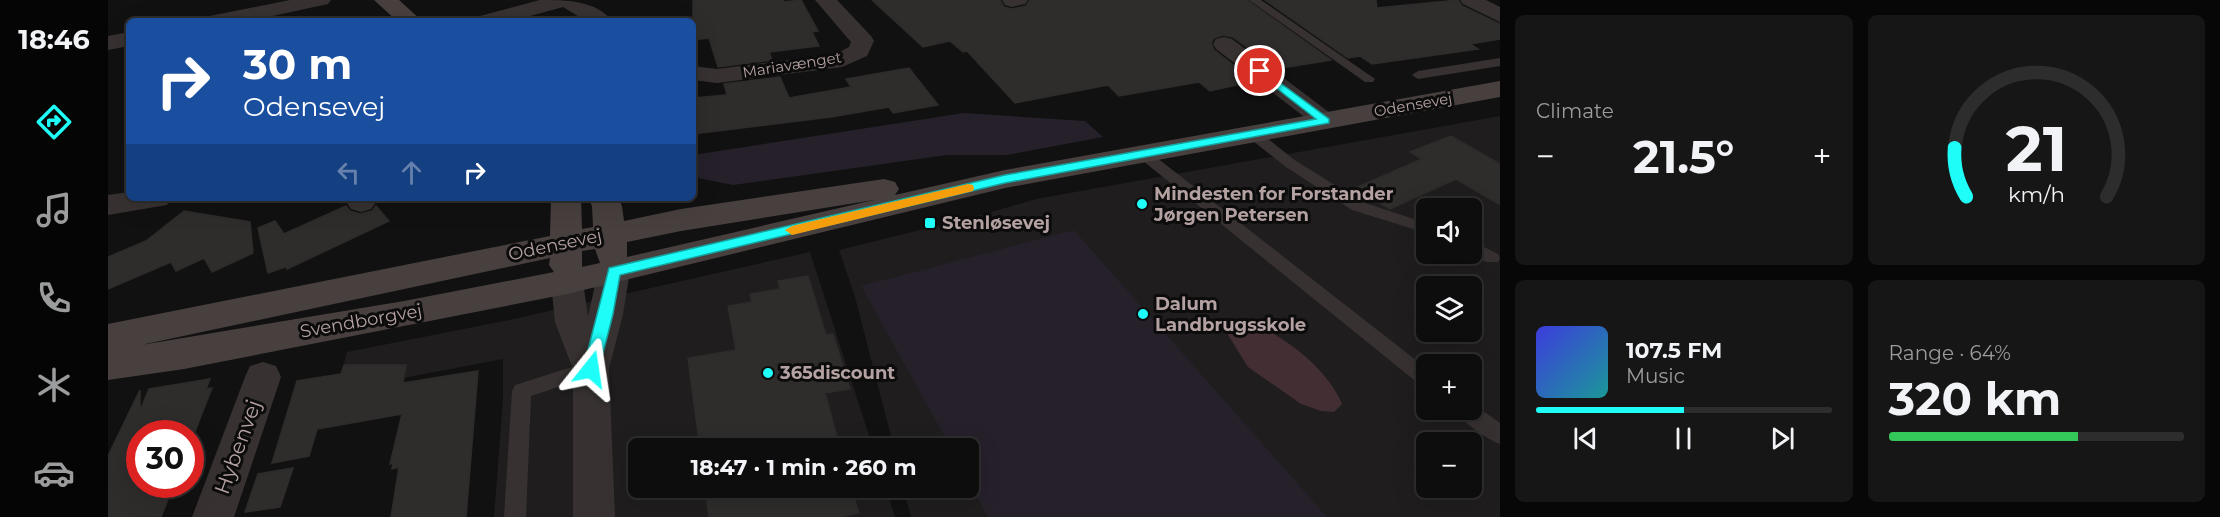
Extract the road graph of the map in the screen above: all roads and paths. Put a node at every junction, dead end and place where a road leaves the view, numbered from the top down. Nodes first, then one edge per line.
1 (321, 0) edge
2 (385, 0) edge
3 (565, 0) edge
4 (825, 0) edge
5 (1254, 0) edge
6 (1470, 0) edge
7 (1500, 16) edge
8 (233, 18) edge
9 (407, 18) edge
10 (499, 18) edge
11 (596, 18) edge
12 (126, 40) edge
13 (108, 43) edge
14 (1224, 44) dead end
15 (1500, 62) edge
16 (696, 73) edge
17 (1418, 75) dead end
18 (1369, 79) dead end
19 (1500, 89) edge
20 (1325, 121) junction
21 (1253, 134) junction
22 (1142, 153) junction
23 (1005, 179) junction
24 (139, 201) edge
25 (566, 201) edge
26 (604, 201) edge
27 (108, 206) edge
28 (1416, 225) edge
29 (1482, 252) edge
30 (612, 253) junction
31 (1497, 259) edge
32 (566, 262) junction
33 (108, 338) edge
34 (108, 365) edge
35 (591, 369) junction
36 (1416, 370) edge
37 (263, 377) dead end
38 (1480, 420) edge
39 (1500, 435) edge
40 (213, 517) edge
41 (515, 517) edge
42 (594, 517) edge

1 - 8 street
2 - 9 main road
3 - 10 street
3 - 11 street
4 - 16 street, Mariavænget
5 - 18 lane
6 - 7 street
12 - 13 street
14 - 20 street
15 - 17 lane
19 - 20 main road, Odensevej
20 - 21 main road, Odensevej
21 - 22 main road, Odensevej
21 - 28 lane
22 - 23 main road, Odensevej
22 - 36 lane
23 - 30 main road, Odensevej
23 - 30 main road, Odensevej
24 - 27 street
25 - 32 main road
26 - 30 main road
29 - 31 lane
30 - 32 main road
30 - 35 street
32 - 33 main road, Odensevej
32 - 34 main road, Svendborgvej
32 - 35 street
35 - 41 lane
35 - 42 street
37 - 40 street, Hybenvej
38 - 39 lane

